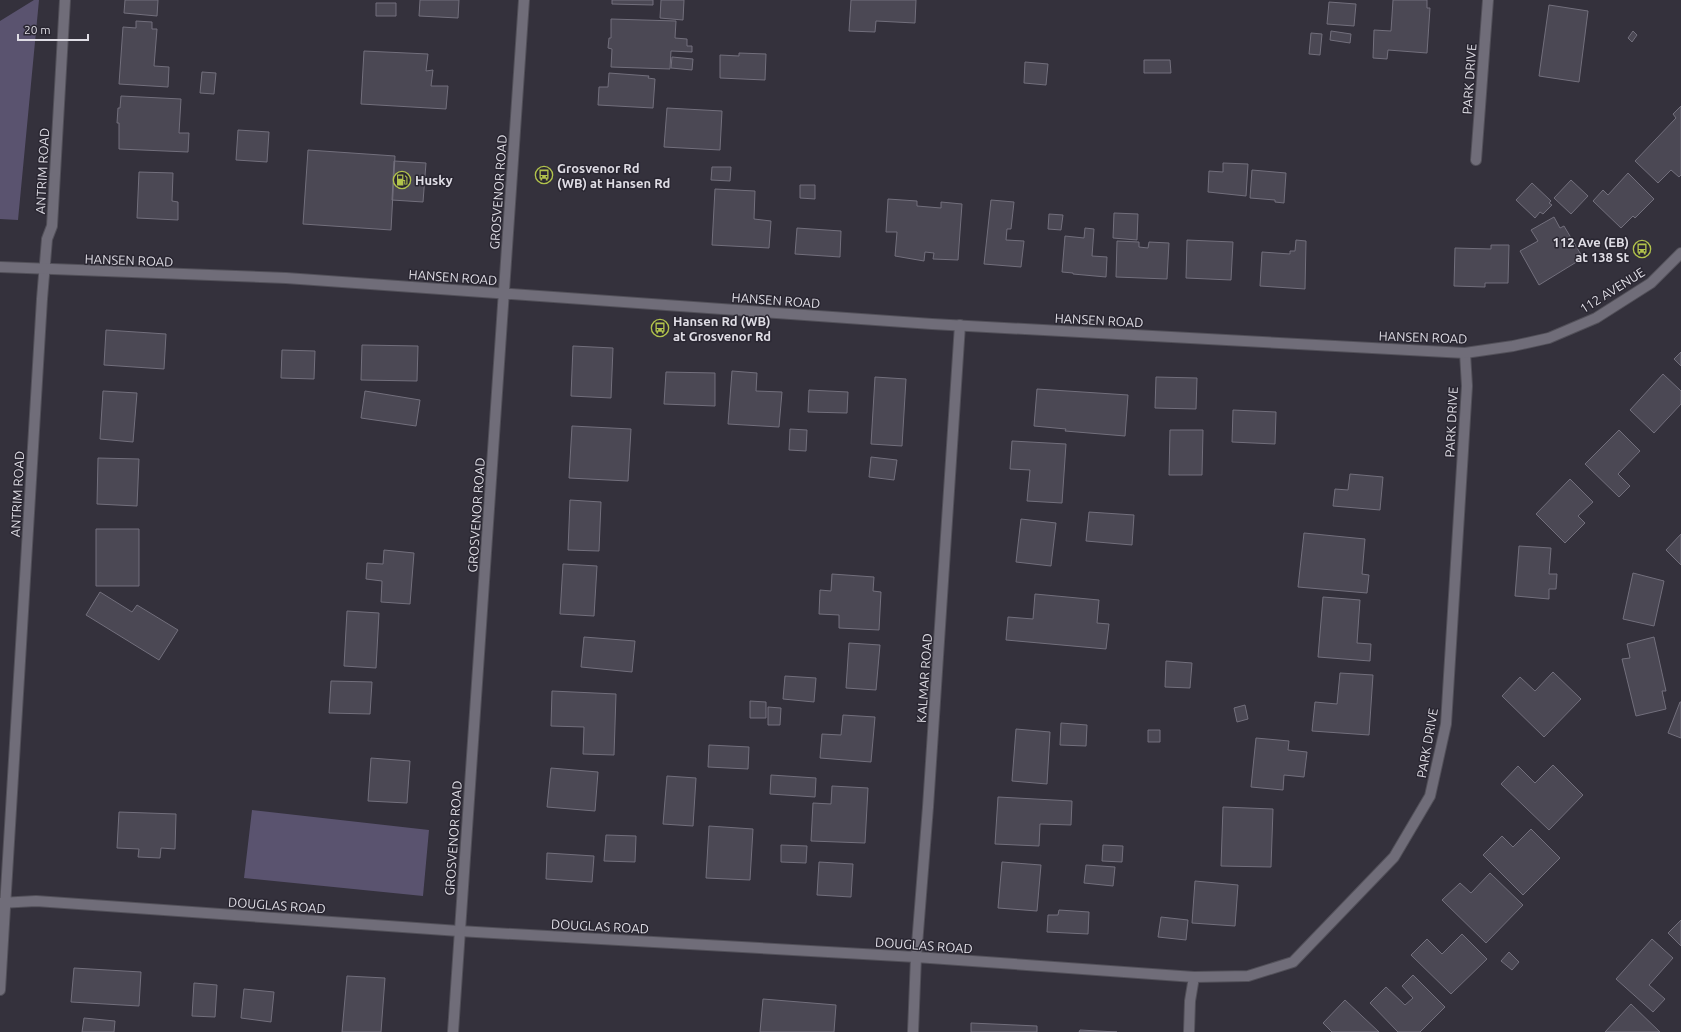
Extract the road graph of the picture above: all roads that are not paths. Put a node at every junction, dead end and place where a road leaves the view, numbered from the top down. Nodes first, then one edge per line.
1 (65, 0) edge
2 (524, 0) edge
3 (1488, 0) edge
4 (1476, 160) dead end
5 (1681, 253) edge
6 (0, 267) edge
7 (44, 270) junction
8 (505, 294) junction
9 (960, 325) junction
10 (1549, 338) joint
11 (1465, 353) junction
12 (3, 903) edge
13 (459, 931) junction
14 (916, 957) junction
15 (1194, 977) junction
16 (0, 990) edge
17 (453, 1032) edge
18 (913, 1032) edge
19 (1189, 1032) edge

1 - 7 street, ANTRIM ROAD
2 - 8 street, GROSVENOR ROAD
3 - 4 street, PARK DRIVE
5 - 10 street, 112 AVENUE
6 - 7 street, HANSEN ROAD
7 - 8 street, HANSEN ROAD
7 - 12 street, ANTRIM ROAD
8 - 9 street, HANSEN ROAD
8 - 13 street, GROSVENOR ROAD
9 - 11 street, HANSEN ROAD
9 - 14 street, KALMAR ROAD
10 - 11 street, HANSEN ROAD
11 - 15 street, PARK DRIVE
12 - 13 street, DOUGLAS ROAD
12 - 16 street, ANTRIM ROAD
13 - 14 street, DOUGLAS ROAD
13 - 17 street, GROSVENOR ROAD
14 - 15 street, DOUGLAS ROAD
14 - 18 street, KALMAR ROAD
15 - 19 street

